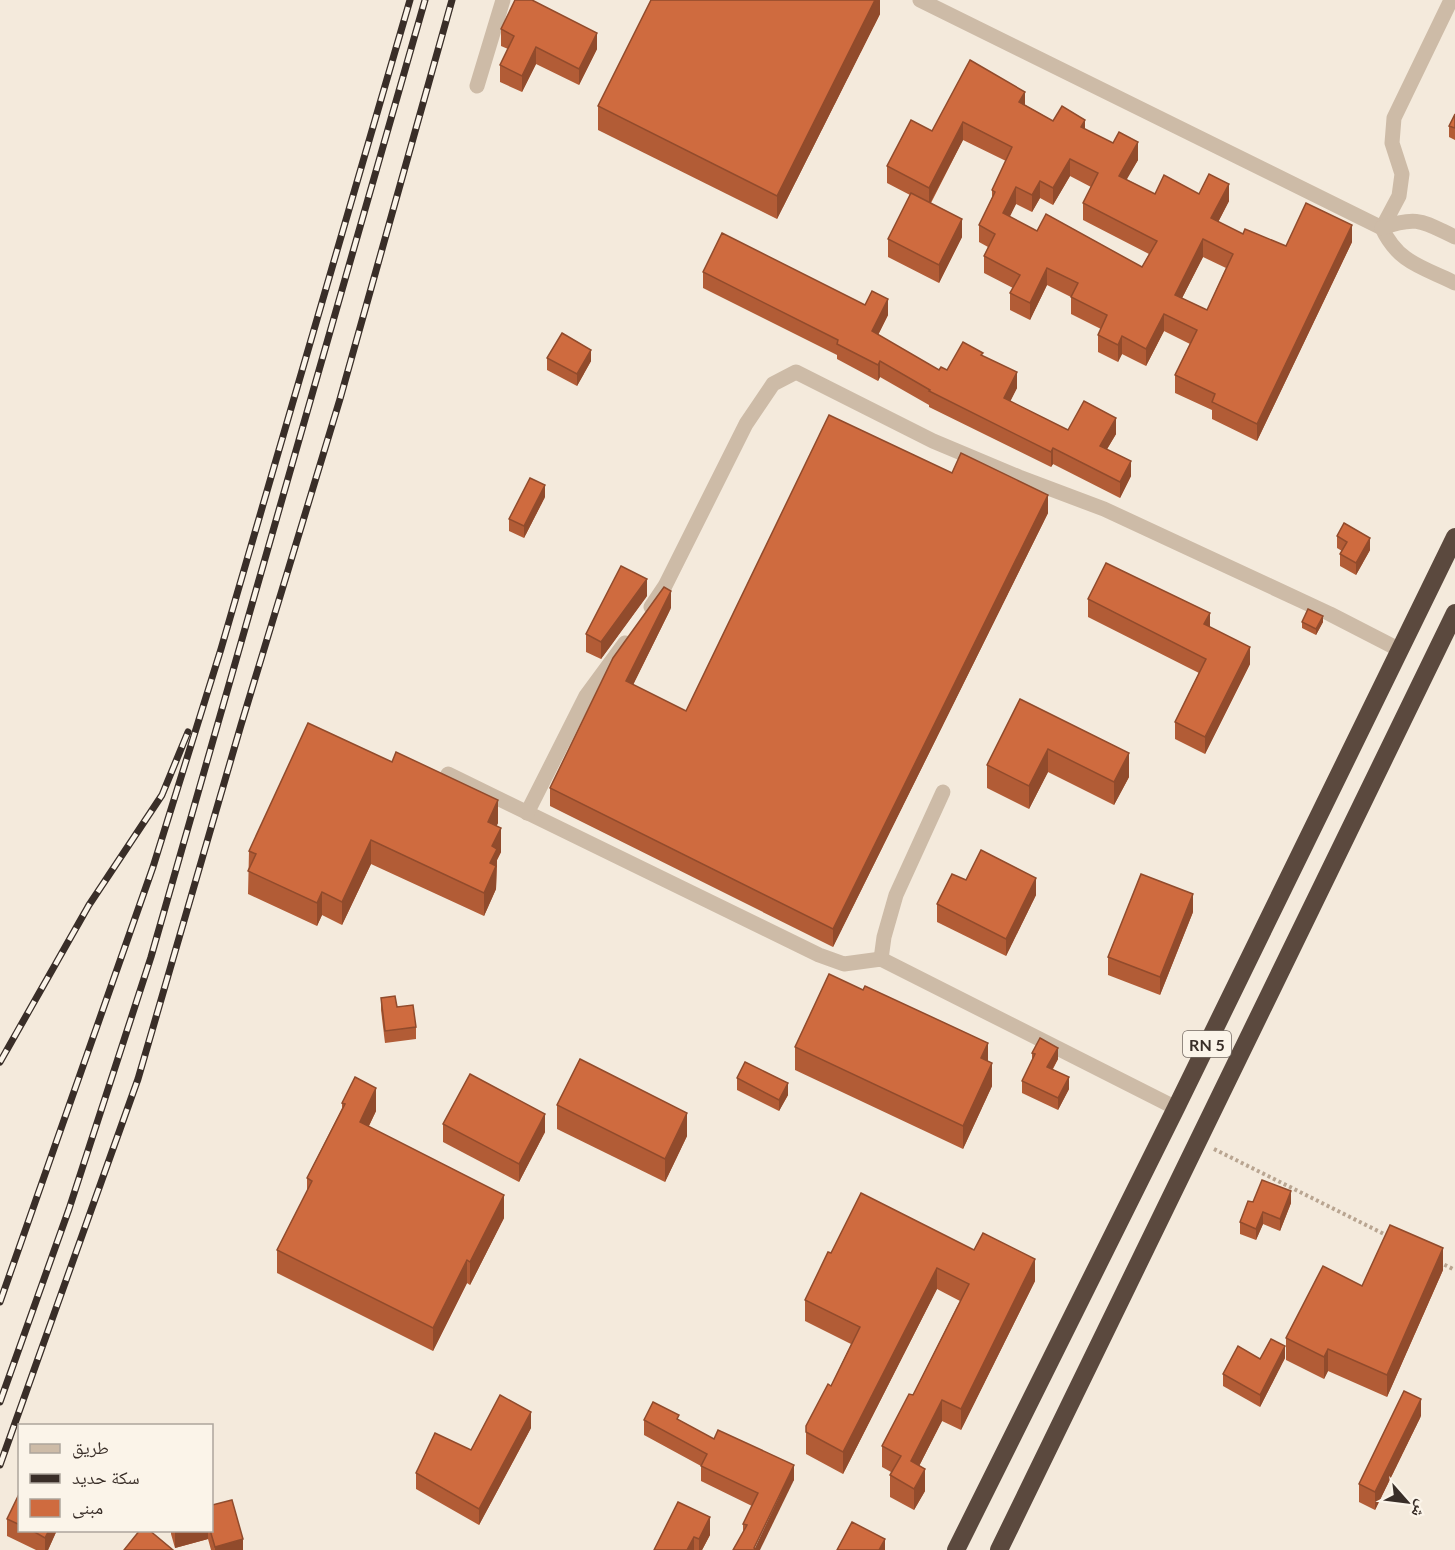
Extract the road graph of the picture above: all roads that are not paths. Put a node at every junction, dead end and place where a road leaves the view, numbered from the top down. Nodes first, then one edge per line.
1 (503, 0) edge
2 (920, 0) edge
3 (1451, 0) edge
4 (477, 86) dead end
5 (1382, 228) junction
6 (1455, 237) edge
7 (1455, 283) edge
8 (1455, 537) edge
9 (1455, 613) edge
10 (1400, 650) junction
11 (448, 774) edge
12 (943, 792) dead end
13 (527, 813) junction
14 (881, 959) junction
15 (1176, 1108) junction
16 (956, 1550) edge
17 (999, 1550) edge

1 - 4 lane
2 - 5 lane
3 - 5 lane
5 - 6 lane
5 - 7 lane
8 - 10 highway, RN 5
9 - 17 highway, RN 5
10 - 13 lane
10 - 15 highway, RN 5
11 - 13 lane
12 - 14 lane
13 - 14 lane
14 - 15 lane
15 - 16 highway, RN 5

